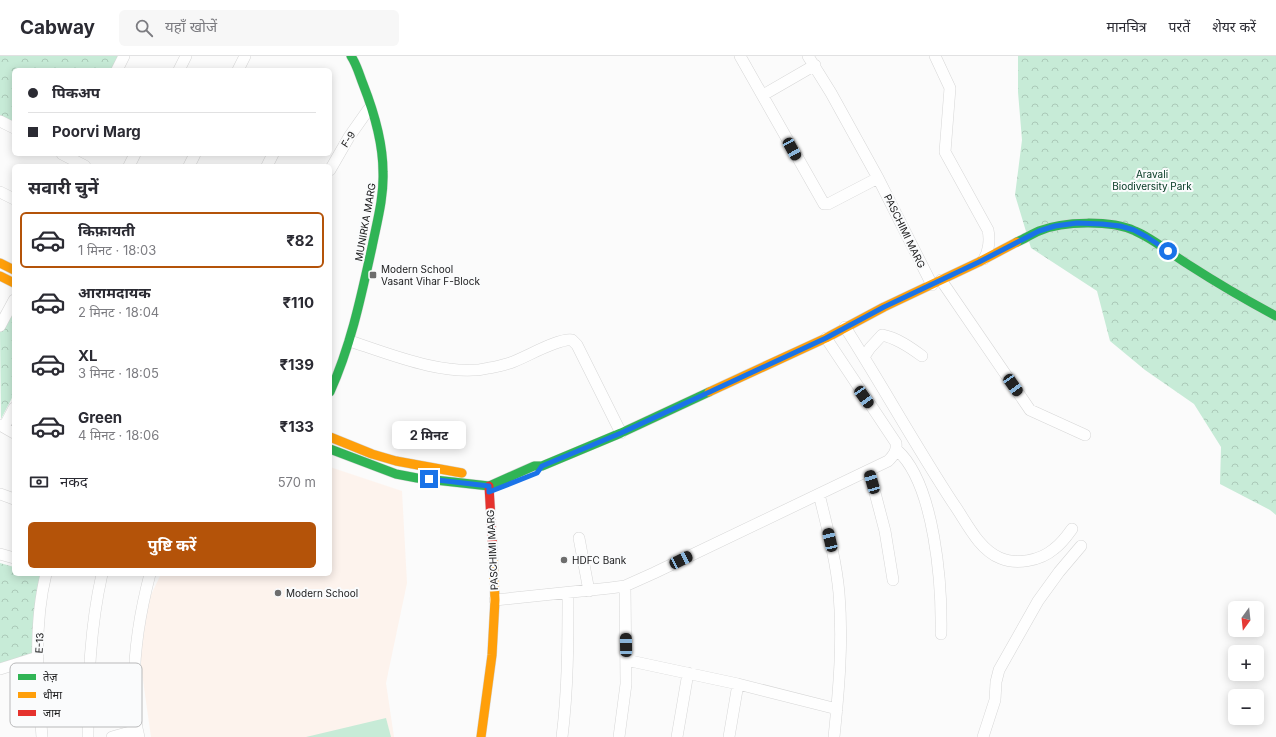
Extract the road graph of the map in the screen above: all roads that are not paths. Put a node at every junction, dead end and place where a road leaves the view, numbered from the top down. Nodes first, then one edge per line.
1 (124, 56) edge
2 (186, 56) edge
3 (245, 56) edge
4 (740, 56) edge
5 (808, 56) edge
6 (935, 56) edge
7 (351, 58) edge
8 (815, 65) junction
9 (118, 68) edge
10 (180, 68) edge
11 (239, 68) edge
12 (763, 96) junction
13 (368, 110) junction
14 (0, 121) edge
15 (12, 127) edge
16 (70, 156) edge
17 (82, 164) edge
18 (332, 167) edge
19 (878, 178) junction
20 (0, 192) edge
21 (12, 198) edge
22 (984, 259) junction
23 (0, 263) edge
24 (12, 269) edge
25 (0, 276) edge
26 (12, 282) edge
27 (936, 283) junction
28 (12, 304) edge
29 (1276, 316) edge
30 (0, 326) edge
31 (846, 327) junction
32 (826, 338) junction
33 (350, 341) junction
34 (922, 356) dead end
35 (864, 357) junction
36 (332, 375) edge
37 (332, 387) edge
38 (12, 411) edge
39 (2, 426) edge
40 (12, 432) edge
41 (621, 433) junction
42 (1085, 435) dead end
43 (332, 438) edge
44 (332, 450) edge
45 (896, 450) junction
46 (542, 466) joint
47 (868, 470) junction
48 (489, 489) junction
49 (0, 494) edge
50 (819, 494) junction
51 (12, 498) edge
52 (1072, 529) dead end
53 (579, 538) dead end
54 (1081, 546) dead end
55 (0, 554) edge
56 (12, 557) edge
57 (46, 576) edge
58 (102, 576) edge
59 (149, 576) edge
60 (894, 580) dead end
61 (625, 586) junction
62 (589, 591) junction
63 (568, 593) junction
64 (495, 600) junction
65 (942, 634) dead end
66 (38, 657) junction
67 (626, 660) junction
68 (19, 663) edge
69 (38, 663) edge
70 (90, 663) edge
71 (134, 663) edge
72 (10, 666) edge
73 (0, 669) edge
74 (688, 673) junction
75 (738, 684) junction
76 (837, 709) junction
77 (42, 727) edge
78 (88, 727) edge
79 (138, 733) edge
80 (42, 737) edge
81 (88, 737) edge
82 (112, 737) edge
83 (481, 737) edge
84 (562, 737) edge
85 (619, 737) edge
86 (677, 737) edge
87 (729, 737) edge
88 (834, 737) edge
89 (983, 737) edge

1 - 9 street
2 - 10 street
3 - 11 street
4 - 12 street
5 - 8 street, PASCHIMI MARG
6 - 22 street
7 - 13 street, MUNIRKA MARG
7 - 33 street, MUNIRKA MARG
8 - 12 street
8 - 19 street, PASCHIMI MARG
12 - 19 street
13 - 18 street, F-9
13 - 36 street, MUNIRKA MARG
14 - 15 street
16 - 17 street
19 - 27 street, PASCHIMI MARG
20 - 21 street
22 - 27 street
22 - 29 street
23 - 24 street
25 - 26 street
27 - 31 street
27 - 42 street, PASCHIMI MARG
28 - 30 street
31 - 32 street
31 - 35 street
32 - 41 street
32 - 45 street
33 - 37 street, MUNIRKA MARG
33 - 41 street
34 - 35 street
35 - 52 street
38 - 39 street
39 - 40 street
41 - 46 street
43 - 48 street
44 - 48 street
45 - 47 street
45 - 65 street
46 - 48 street
47 - 50 street
47 - 60 street
48 - 64 street, PASCHIMI MARG
49 - 51 street
50 - 61 street
50 - 76 street
53 - 62 street
54 - 89 street
55 - 56 street
57 - 66 street, E-13
58 - 70 street
59 - 71 street
61 - 62 street
61 - 67 street
62 - 63 street
63 - 64 street
63 - 84 street
64 - 83 street, PASCHIMI MARG
66 - 68 street
66 - 69 street, E-13
67 - 74 street
67 - 85 street
72 - 73 street
74 - 75 street
74 - 86 street
75 - 76 street
75 - 87 street
76 - 88 street
77 - 80 street, E-13
78 - 81 street
79 - 82 street

